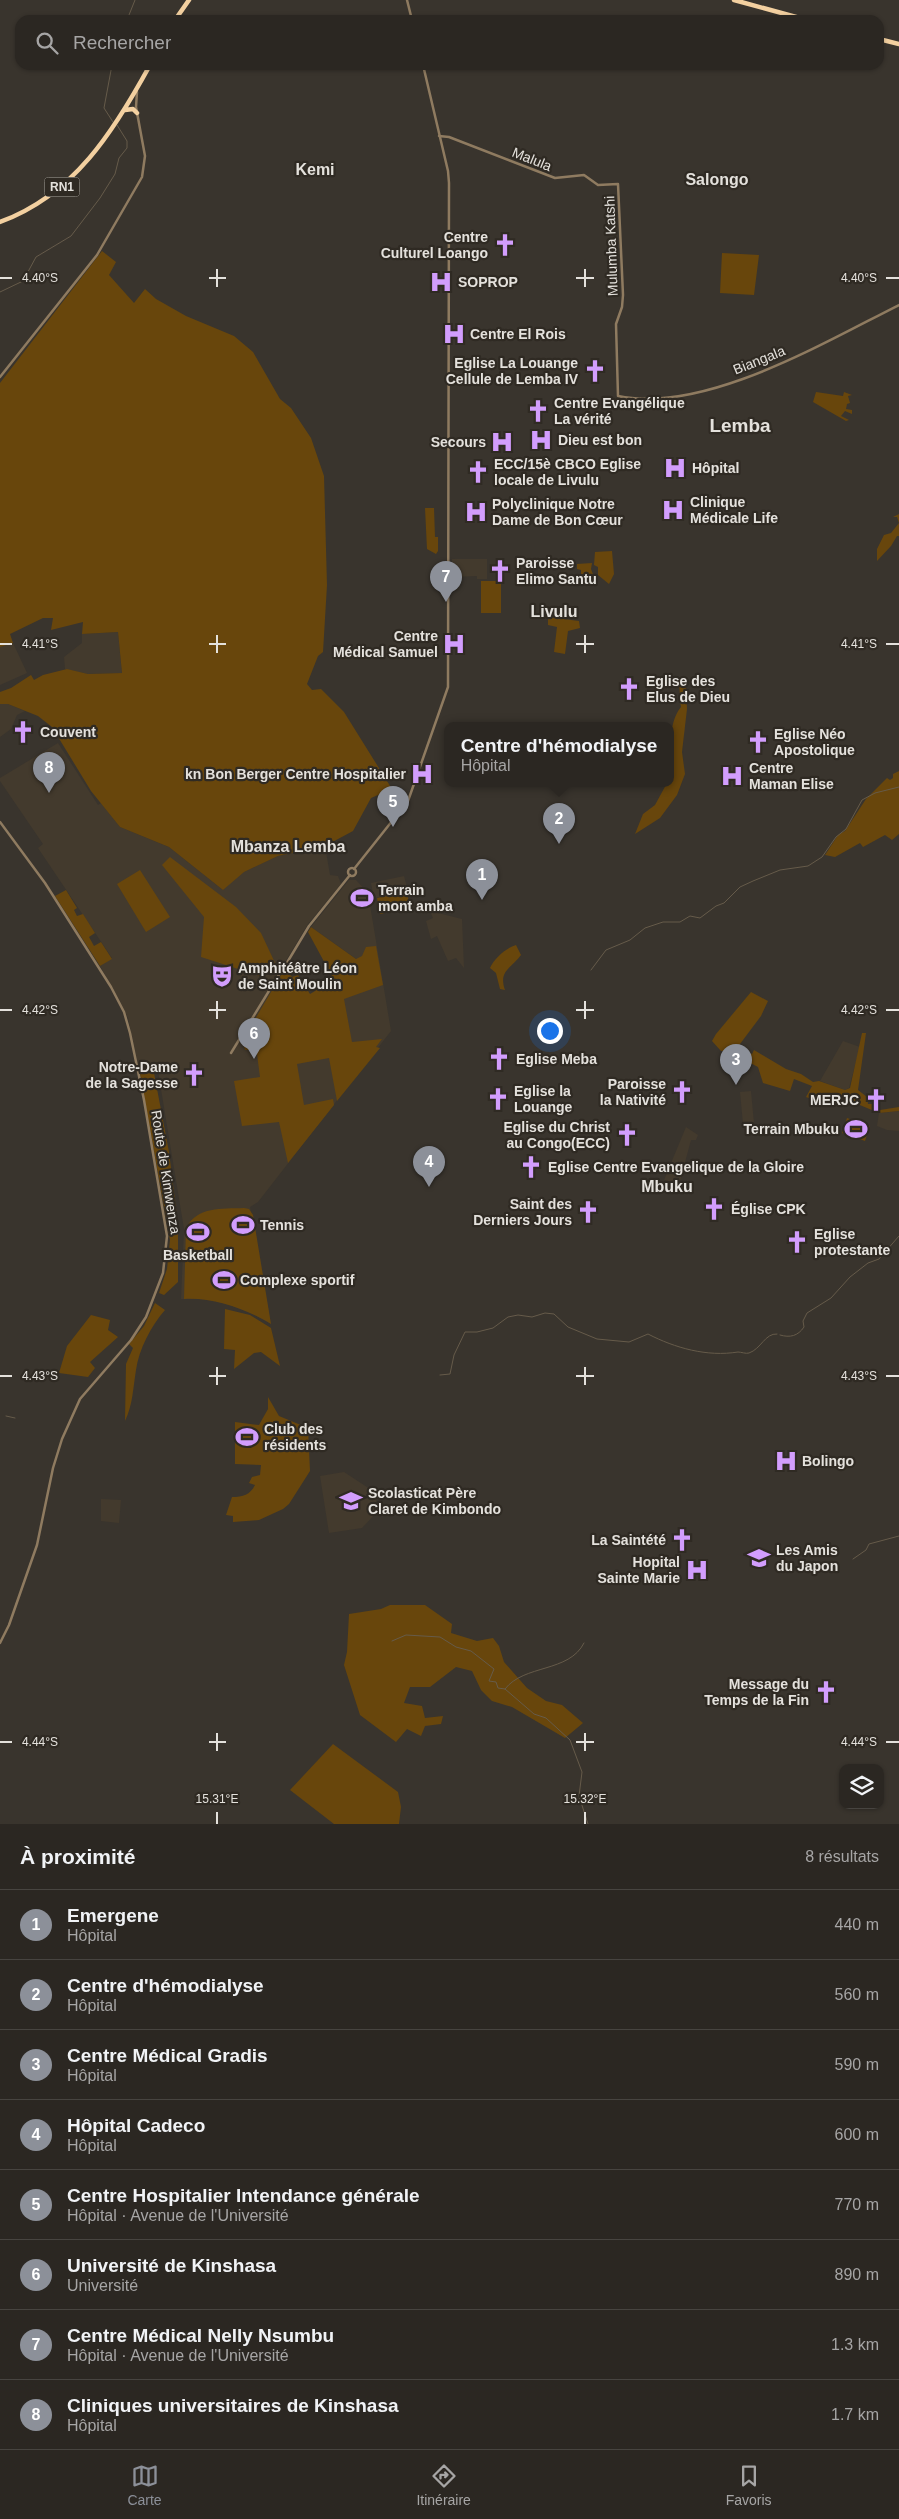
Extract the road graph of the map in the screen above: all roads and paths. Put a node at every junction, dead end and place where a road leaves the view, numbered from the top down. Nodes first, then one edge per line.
1 (189, 0) edge
2 (407, 0) edge
3 (734, 0) edge
4 (178, 15) edge
5 (411, 15) edge
6 (789, 15) edge
7 (884, 40) edge
8 (899, 44) edge
9 (147, 70) edge
10 (423, 70) edge
11 (138, 88) junction
12 (124, 111) junction
13 (137, 113) junction
14 (439, 136) junction
15 (618, 184) joint
16 (0, 222) edge
17 (899, 306) edge
18 (0, 377) edge
19 (618, 396) joint
20 (0, 822) edge
21 (231, 1053) dead end
22 (0, 1643) edge

1 - 4 highway
2 - 5 street
3 - 6 highway
7 - 8 highway
9 - 11 highway, RN1
10 - 14 street
11 - 12 highway, RN1
11 - 13 street
12 - 13 highway
12 - 16 highway, RN1
13 - 18 street
14 - 15 street, Malula
14 - 21 street
15 - 19 street, Mulumba Katshi
17 - 19 street, Biangala
20 - 22 street, Route de Kimwenza

